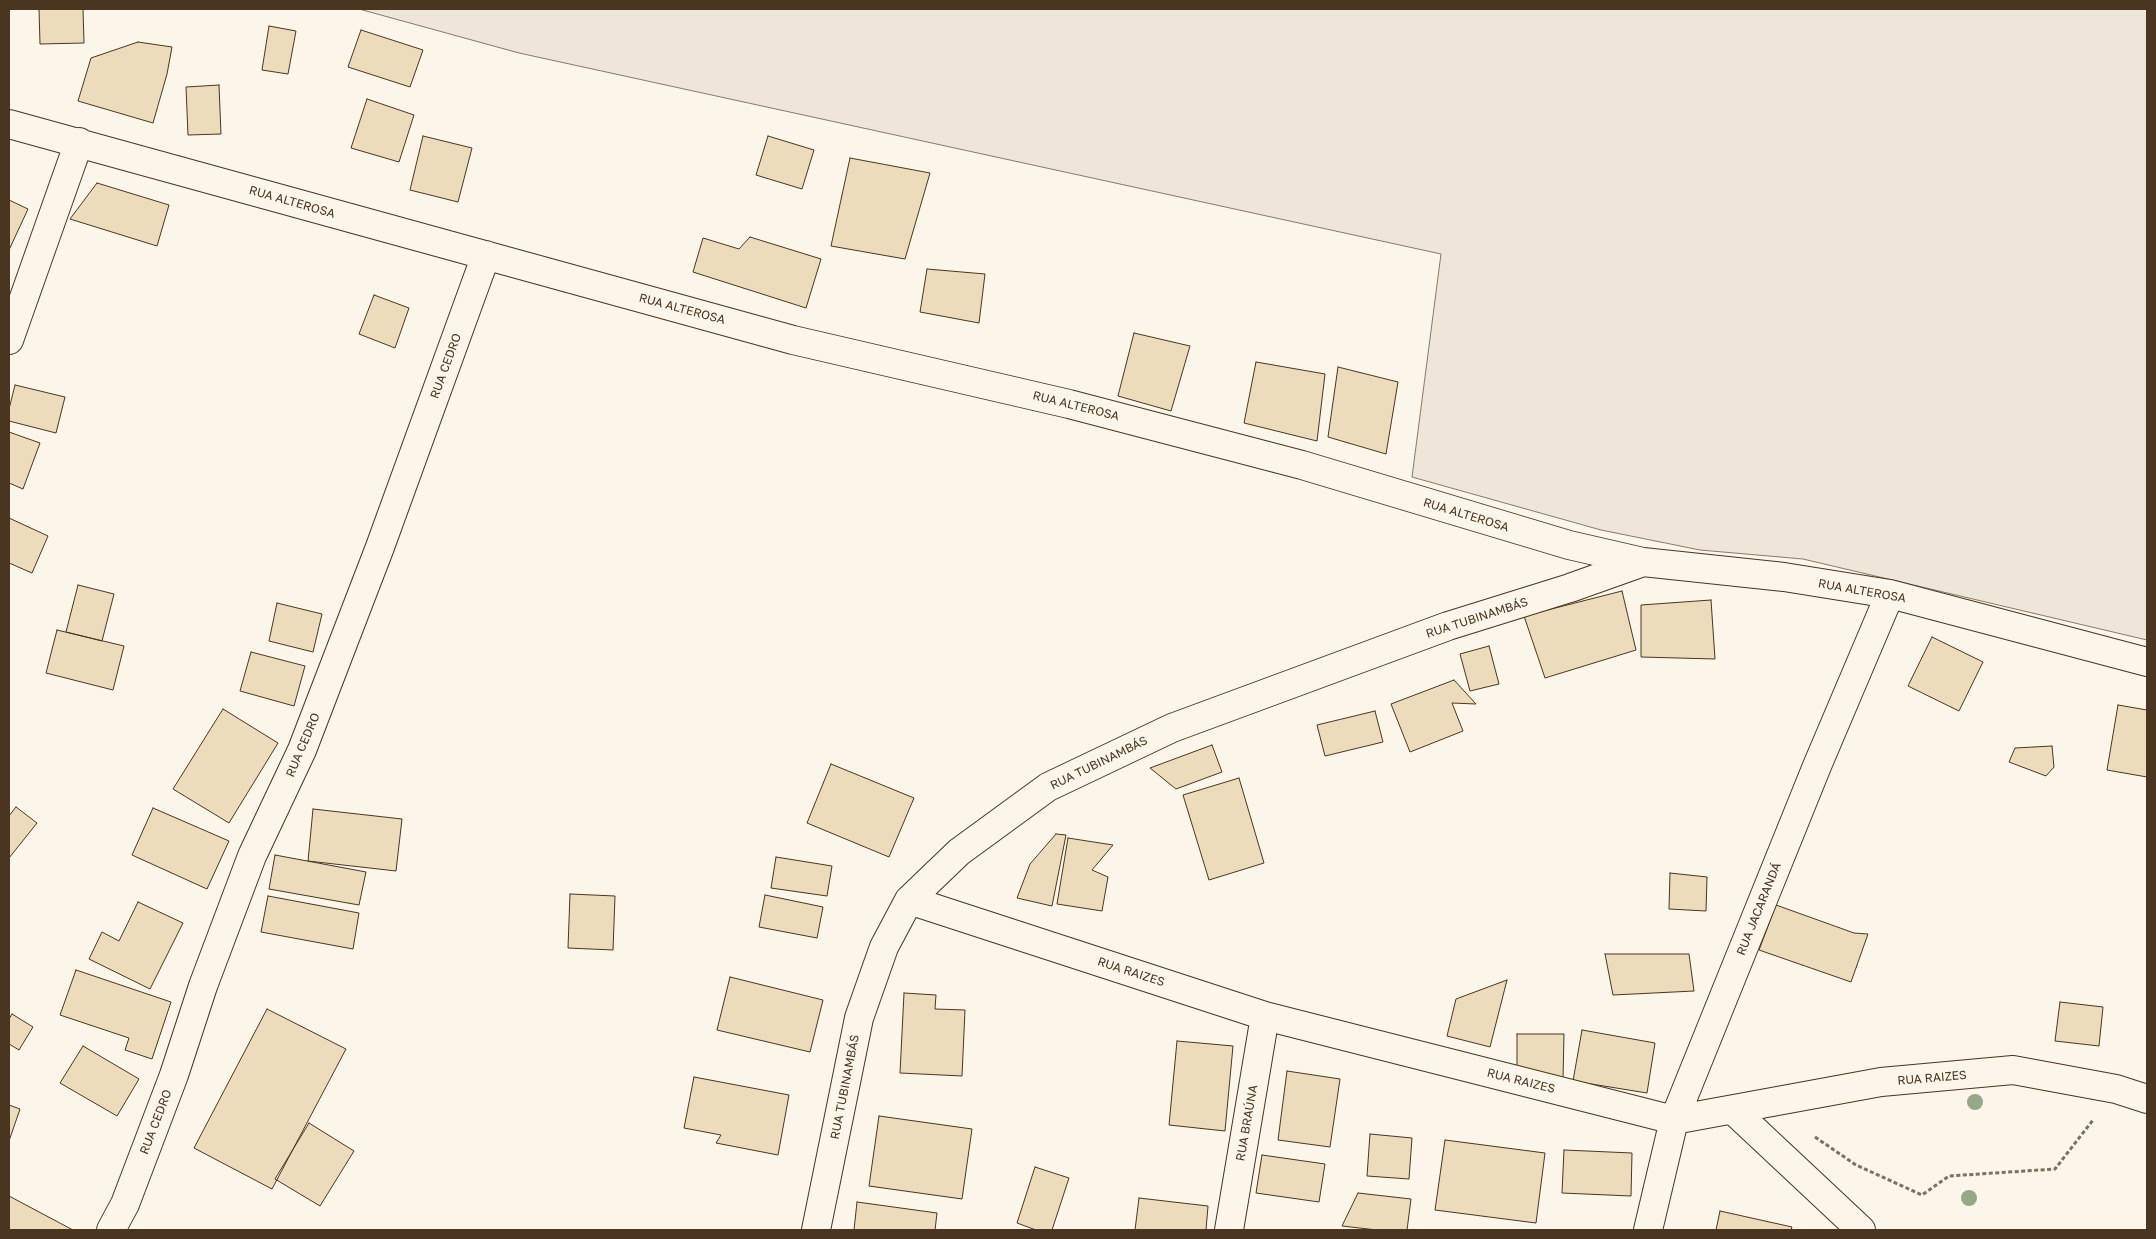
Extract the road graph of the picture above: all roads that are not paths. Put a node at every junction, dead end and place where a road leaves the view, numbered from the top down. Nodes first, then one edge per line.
1 (9, 124) edge
2 (80, 142) junction
3 (486, 255) junction
4 (9, 340) edge
5 (1644, 562) junction
6 (1890, 594) junction
7 (2147, 662) edge
8 (909, 900) junction
9 (1265, 1016) junction
10 (2147, 1098) edge
11 (1732, 1110) junction
12 (1674, 1120) junction
13 (111, 1230) edge
14 (816, 1230) edge
15 (1229, 1230) edge
16 (1648, 1230) edge
17 (1861, 1230) edge

1 - 2 street, RUA ALTEROSA
2 - 3 street, RUA ALTEROSA
2 - 4 street
3 - 5 street, RUA ALTEROSA
3 - 13 street, RUA CEDRO
5 - 6 street, RUA ALTEROSA
5 - 8 street, RUA TUBINAMBÁS
6 - 7 street, RUA ALTEROSA
6 - 12 street, RUA JACARANDÁ
8 - 9 street, RUA RAIZES
8 - 14 street, RUA TUBINAMBÁS
9 - 12 street, RUA RAIZES
9 - 15 street, RUA BRAÚNA
10 - 11 street, RUA RAIZES
11 - 12 street, RUA RAIZES
11 - 17 street
12 - 16 street, RUA JACARANDÁ

